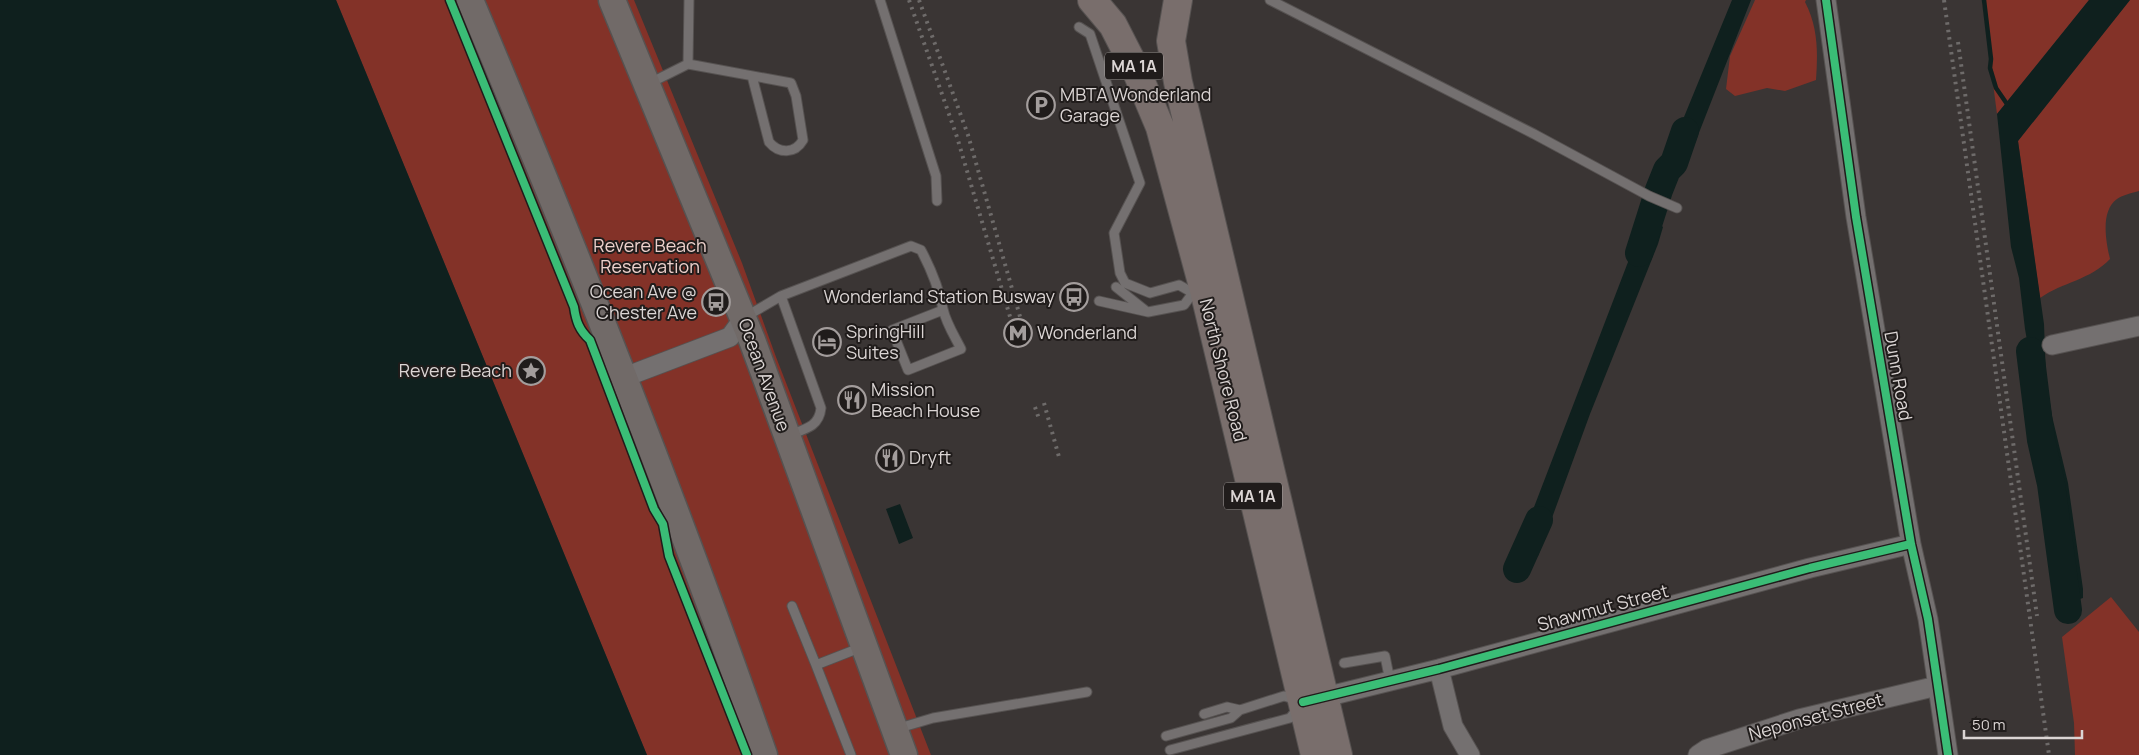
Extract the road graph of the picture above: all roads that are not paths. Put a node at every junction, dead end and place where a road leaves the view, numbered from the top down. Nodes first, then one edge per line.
1 (470, 0) edge
2 (612, 0) edge
3 (689, 0) edge
4 (880, 0) edge
5 (1092, 0) edge
6 (1178, 0) edge
7 (1270, 0) edge
8 (1826, 0) edge
9 (1080, 27) dead end
10 (688, 64) junction
11 (752, 76) junction
12 (648, 84) junction
13 (937, 201) dead end
14 (1677, 208) dead end
15 (1116, 287) dead end
16 (1211, 288) junction
17 (781, 296) junction
18 (1099, 301) dead end
19 (943, 310) junction
20 (1148, 312) junction
21 (743, 319) junction
22 (2139, 326) edge
23 (2052, 345) dead end
24 (625, 377) junction
25 (786, 436) junction
26 (1912, 544) junction
27 (792, 606) dead end
28 (864, 646) junction
29 (1344, 663) dead end
30 (816, 665) junction
31 (1439, 669) junction
32 (1390, 681) junction
33 (1937, 686) junction
34 (1087, 692) dead end
35 (1314, 700) junction
36 (1240, 710) junction
37 (1204, 714) dead end
38 (895, 730) junction
39 (1166, 736) dead end
40 (1170, 750) dead end
41 (764, 755) edge
42 (852, 755) edge
43 (904, 755) edge
44 (1315, 755) edge
45 (1338, 755) edge
46 (1470, 755) edge
47 (1698, 755) edge
48 (1948, 755) edge

1 - 24 main road
2 - 12 main road, Ocean Avenue
3 - 10 lane
4 - 13 lane
5 - 16 highway, North Shore Road / MA 1A
6 - 16 highway, North Shore Road / MA 1A
7 - 14 lane
8 - 26 street, Dunn Road
9 - 16 lane
10 - 11 lane
10 - 12 lane
11 - 11 lane
12 - 21 main road, Ocean Avenue
15 - 20 lane
16 - 20 lane
16 - 35 highway, North Shore Road / MA 1A
17 - 19 lane
17 - 21 lane
17 - 25 lane
18 - 20 lane
19 - 19 lane
21 - 24 street
21 - 25 main road, Ocean Avenue
22 - 23 street
24 - 41 main road
25 - 28 main road, Ocean Avenue
26 - 31 street, Shawmut Street
26 - 33 street, Dunn Road
27 - 30 lane
28 - 30 lane
28 - 38 main road, Ocean Avenue
29 - 32 lane
30 - 42 lane
31 - 32 street, Shawmut Street
31 - 46 street
32 - 35 street, Shawmut Street
33 - 47 street, Neponset Street
33 - 48 street, Dunn Road
34 - 38 lane
35 - 36 lane
35 - 40 lane
35 - 44 highway, North Shore Road / MA 1A
35 - 45 highway, North Shore Road / MA 1A
36 - 37 lane
36 - 39 lane
38 - 43 main road, Ocean Avenue

